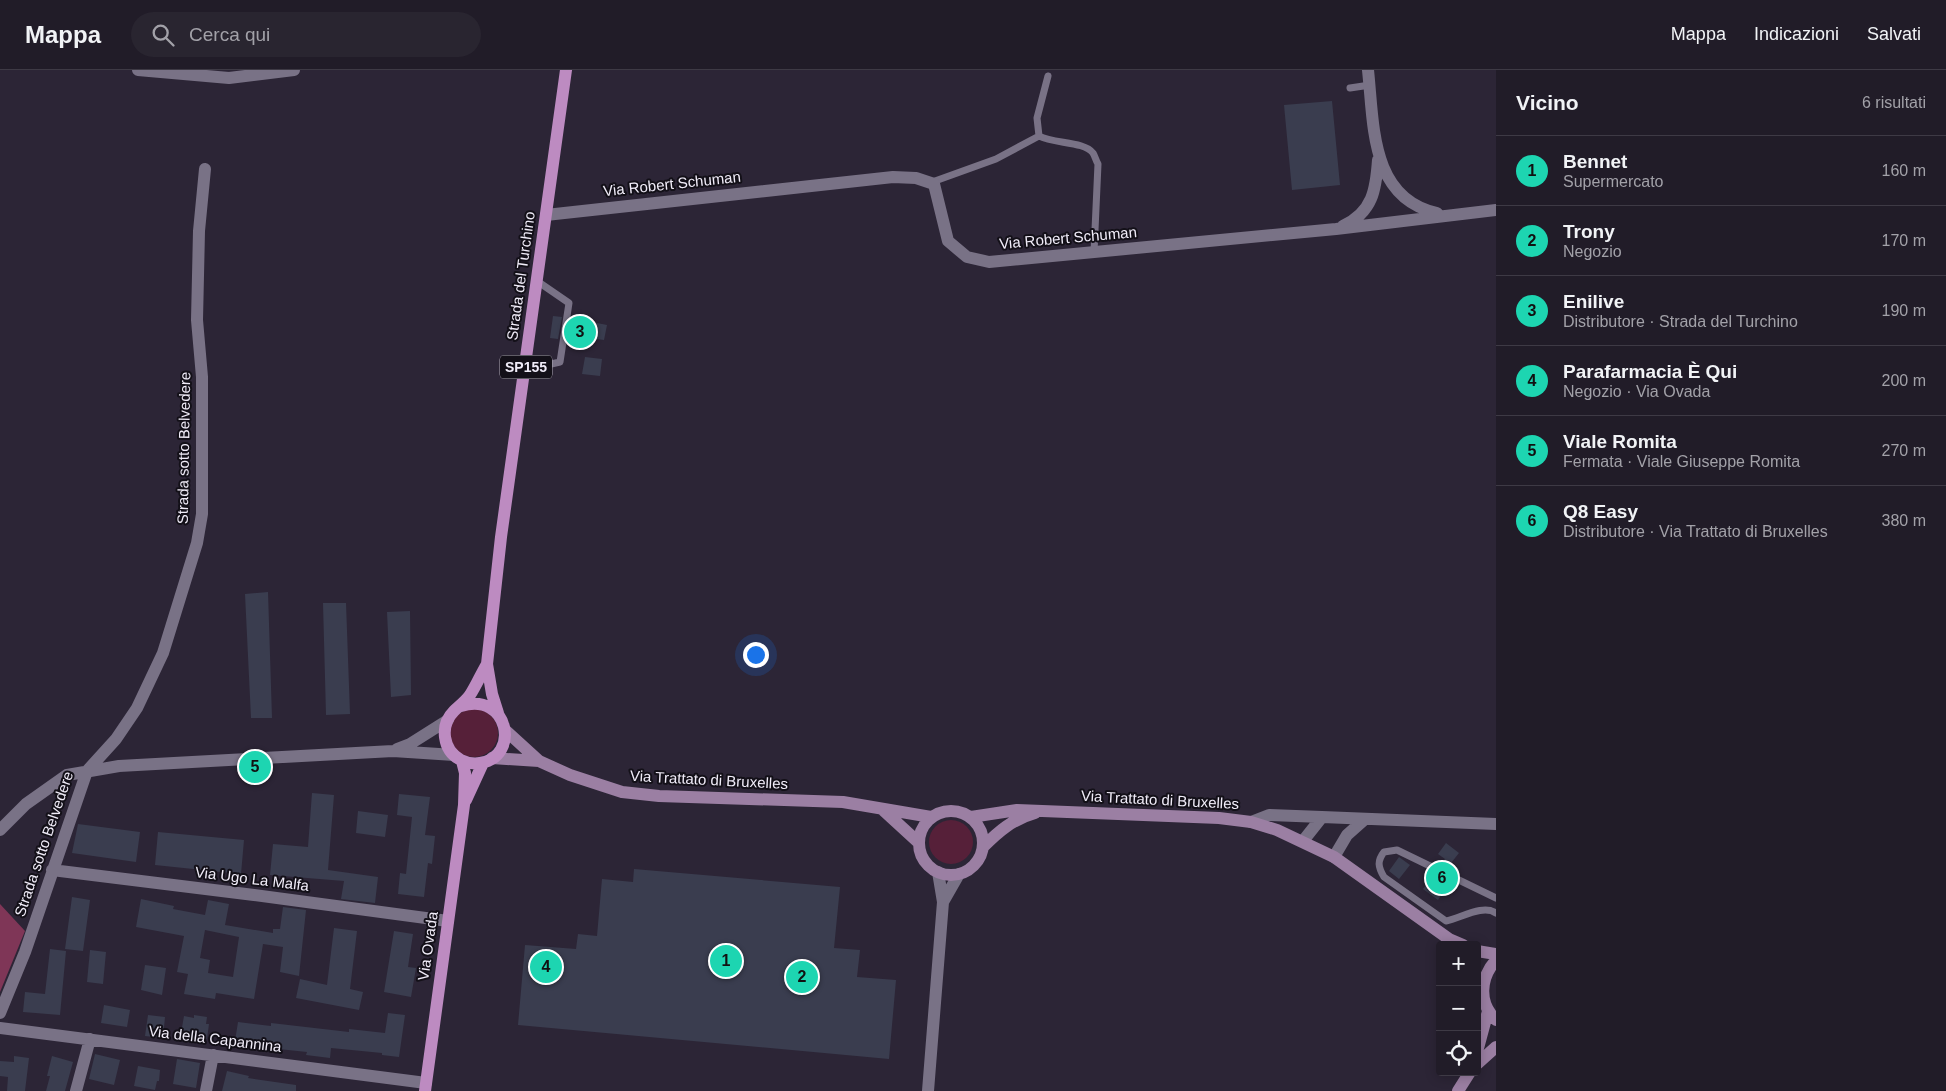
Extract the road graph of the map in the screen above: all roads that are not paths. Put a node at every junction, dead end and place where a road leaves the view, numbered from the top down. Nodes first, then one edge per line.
1 (138, 70) edge
2 (294, 70) edge
3 (566, 70) edge
4 (1368, 70) edge
5 (1048, 76) dead end
6 (1370, 85) junction
7 (1350, 88) dead end
8 (1039, 136) junction
9 (1378, 155) junction
10 (205, 169) dead end
11 (934, 184) junction
12 (1496, 210) edge
13 (546, 214) junction
14 (1447, 215) junction
15 (1336, 229) junction
16 (1094, 252) junction
17 (538, 281) junction
18 (525, 370) junction
19 (486, 664) junction
20 (461, 706) junction
21 (498, 713) junction
22 (448, 720) junction
23 (505, 730) junction
24 (393, 751) junction
25 (458, 758) junction
26 (488, 760) junction
27 (539, 762) junction
28 (87, 771) junction
29 (464, 805) junction
30 (882, 809) junction
31 (1045, 810) junction
32 (931, 817) junction
33 (971, 817) junction
34 (1322, 817) junction
35 (1365, 819) junction
36 (1251, 822) junction
37 (1496, 824) edge
38 (0, 830) edge
39 (1303, 841) junction
40 (918, 842) junction
41 (983, 847) junction
42 (1334, 857) junction
43 (52, 870) junction
44 (938, 872) junction
45 (959, 874) junction
46 (1496, 898) edge
47 (943, 902) junction
48 (1496, 902) edge
49 (1488, 909) junction
50 (1496, 913) edge
51 (448, 921) junction
52 (1450, 941) edge
53 (1481, 952) edge
54 (1496, 954) edge
55 (1496, 960) edge
56 (1481, 980) edge
57 (1481, 986) edge
58 (0, 1013) edge
59 (1492, 1016) edge
60 (0, 1028) edge
61 (90, 1040) junction
62 (1481, 1042) edge
63 (1496, 1047) edge
64 (213, 1055) junction
65 (1481, 1060) edge
66 (1467, 1076) edge
67 (426, 1087) edge
68 (76, 1091) edge
69 (206, 1091) edge
70 (928, 1091) edge
71 (1458, 1091) edge

1 - 2 street
3 - 13 main road, Strada del Turchino / SP155
4 - 6 street
5 - 8 lane
6 - 7 lane
6 - 9 street
8 - 11 lane
8 - 16 lane
9 - 14 street
9 - 15 street
10 - 28 street, Strada sotto Belvedere
11 - 13 street, Via Robert Schuman
11 - 16 street, Via Robert Schuman
12 - 14 street, Via Robert Schuman
13 - 17 main road, Strada del Turchino / SP155
14 - 15 street, Via Robert Schuman
15 - 16 street, Via Robert Schuman
17 - 18 main road, Strada del Turchino / SP155
17 - 18 lane
18 - 19 main road, Strada del Turchino / SP155
19 - 20 main road, Strada del Turchino / SP155
19 - 21 main road, Strada del Turchino / SP155
20 - 21 main road
20 - 22 main road
21 - 23 main road
22 - 24 street
22 - 25 main road
23 - 26 main road
23 - 27 main road, Via Trattato di Bruxelles
24 - 25 street
24 - 28 street
25 - 26 main road
25 - 29 main road, Via Ovada
26 - 27 main road, Via Trattato di Bruxelles
26 - 29 main road, Via Ovada
27 - 30 main road, Via Trattato di Bruxelles
28 - 38 street
28 - 43 street, Strada sotto Belvedere
29 - 51 main road, Via Ovada
30 - 32 main road, Via Trattato di Bruxelles
30 - 40 main road
31 - 33 main road, Via Trattato di Bruxelles
31 - 36 main road, Via Trattato di Bruxelles
31 - 41 main road, Via Trattato di Bruxelles
32 - 33 main road
32 - 40 main road
33 - 41 main road
34 - 35 street
34 - 36 street
34 - 39 street
35 - 37 street
35 - 42 street
36 - 39 main road, Via Trattato di Bruxelles
39 - 42 main road, Via Trattato di Bruxelles
40 - 44 main road
41 - 45 main road
42 - 52 main road, Via Trattato di Bruxelles
43 - 51 street, Via Ugo La Malfa
43 - 58 street, Strada sotto Belvedere
44 - 45 main road
44 - 47 street
45 - 47 street
46 - 49 lane
47 - 70 street
48 - 49 lane
49 - 50 lane
51 - 67 main road, Via Ovada
53 - 54 main road
55 - 56 main road
57 - 59 main road
59 - 62 main road
60 - 61 street, Via della Capannina
61 - 64 street, Via della Capannina
61 - 68 street
63 - 65 main road
64 - 67 street, Via della Capannina
64 - 69 street
66 - 71 main road

